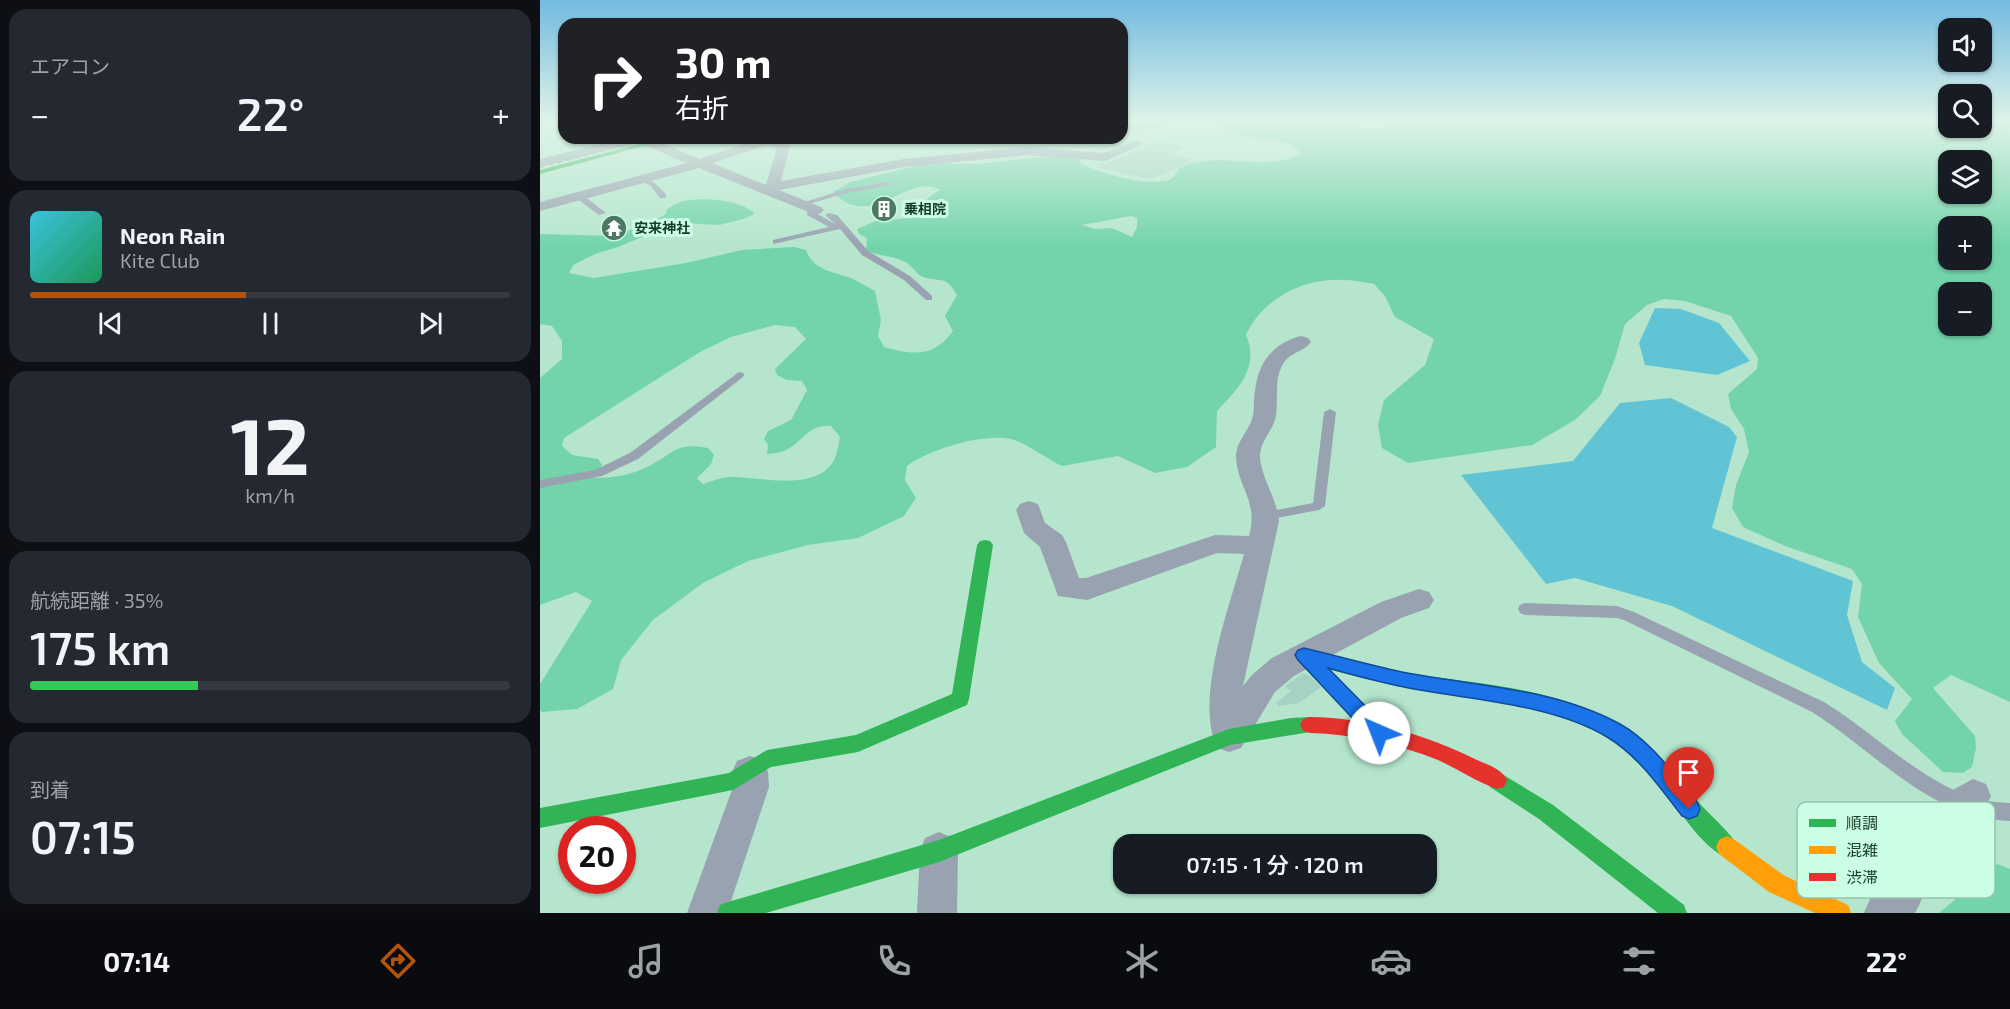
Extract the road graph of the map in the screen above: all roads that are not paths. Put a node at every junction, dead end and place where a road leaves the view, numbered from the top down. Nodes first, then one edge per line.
1 (572, 163) edge
2 (697, 163) edge
3 (704, 163) edge
4 (778, 163) edge
5 (908, 163) edge
6 (700, 164) junction
7 (540, 172) edge
8 (643, 180) junction
9 (888, 184) dead end
10 (770, 188) junction
11 (663, 196) dead end
12 (580, 197) junction
13 (540, 207) edge
14 (816, 210) junction
15 (602, 213) dead end
16 (838, 226) junction
17 (776, 242) dead end
18 (929, 298) dead end
19 (1301, 342) dead end
20 (739, 375) dead end
21 (1330, 412) dead end
22 (540, 484) edge
23 (1029, 510) dead end
24 (1266, 516) junction
25 (985, 545) dead end
26 (1259, 547) junction
27 (1419, 600) dead end
28 (1526, 609) dead end
29 (1304, 655) junction
30 (1379, 733) junction
31 (1229, 737) junction
32 (750, 772) junction
33 (1968, 800) junction
34 (1965, 802) edge
35 (1972, 802) edge
36 (1995, 811) edge
37 (2010, 812) edge
38 (540, 818) edge
39 (939, 851) junction
40 (1797, 896) edge
41 (1801, 898) edge
42 (1901, 898) edge
43 (708, 913) edge
44 (728, 913) edge
45 (937, 913) edge
46 (1676, 913) edge
47 (1840, 913) edge
48 (1884, 913) edge

1 - 7 street
2 - 6 street
3 - 6 street
4 - 10 street
5 - 10 street
6 - 8 street
6 - 10 street
8 - 11 lane
8 - 12 street
9 - 14 lane
10 - 14 street
12 - 13 street
12 - 15 lane
14 - 16 lane
14 - 16 lane
16 - 17 lane
16 - 18 lane
19 - 24 street
20 - 22 lane
21 - 24 lane
23 - 26 street
24 - 26 street
25 - 32 street
26 - 31 street
27 - 29 street
28 - 33 lane
29 - 30 lane
29 - 31 street
29 - 40 street
30 - 31 street
30 - 46 street
31 - 39 street
32 - 38 street
32 - 43 street
33 - 34 street
33 - 35 lane
36 - 37 lane
39 - 44 street
39 - 45 street
41 - 47 street
42 - 48 street

